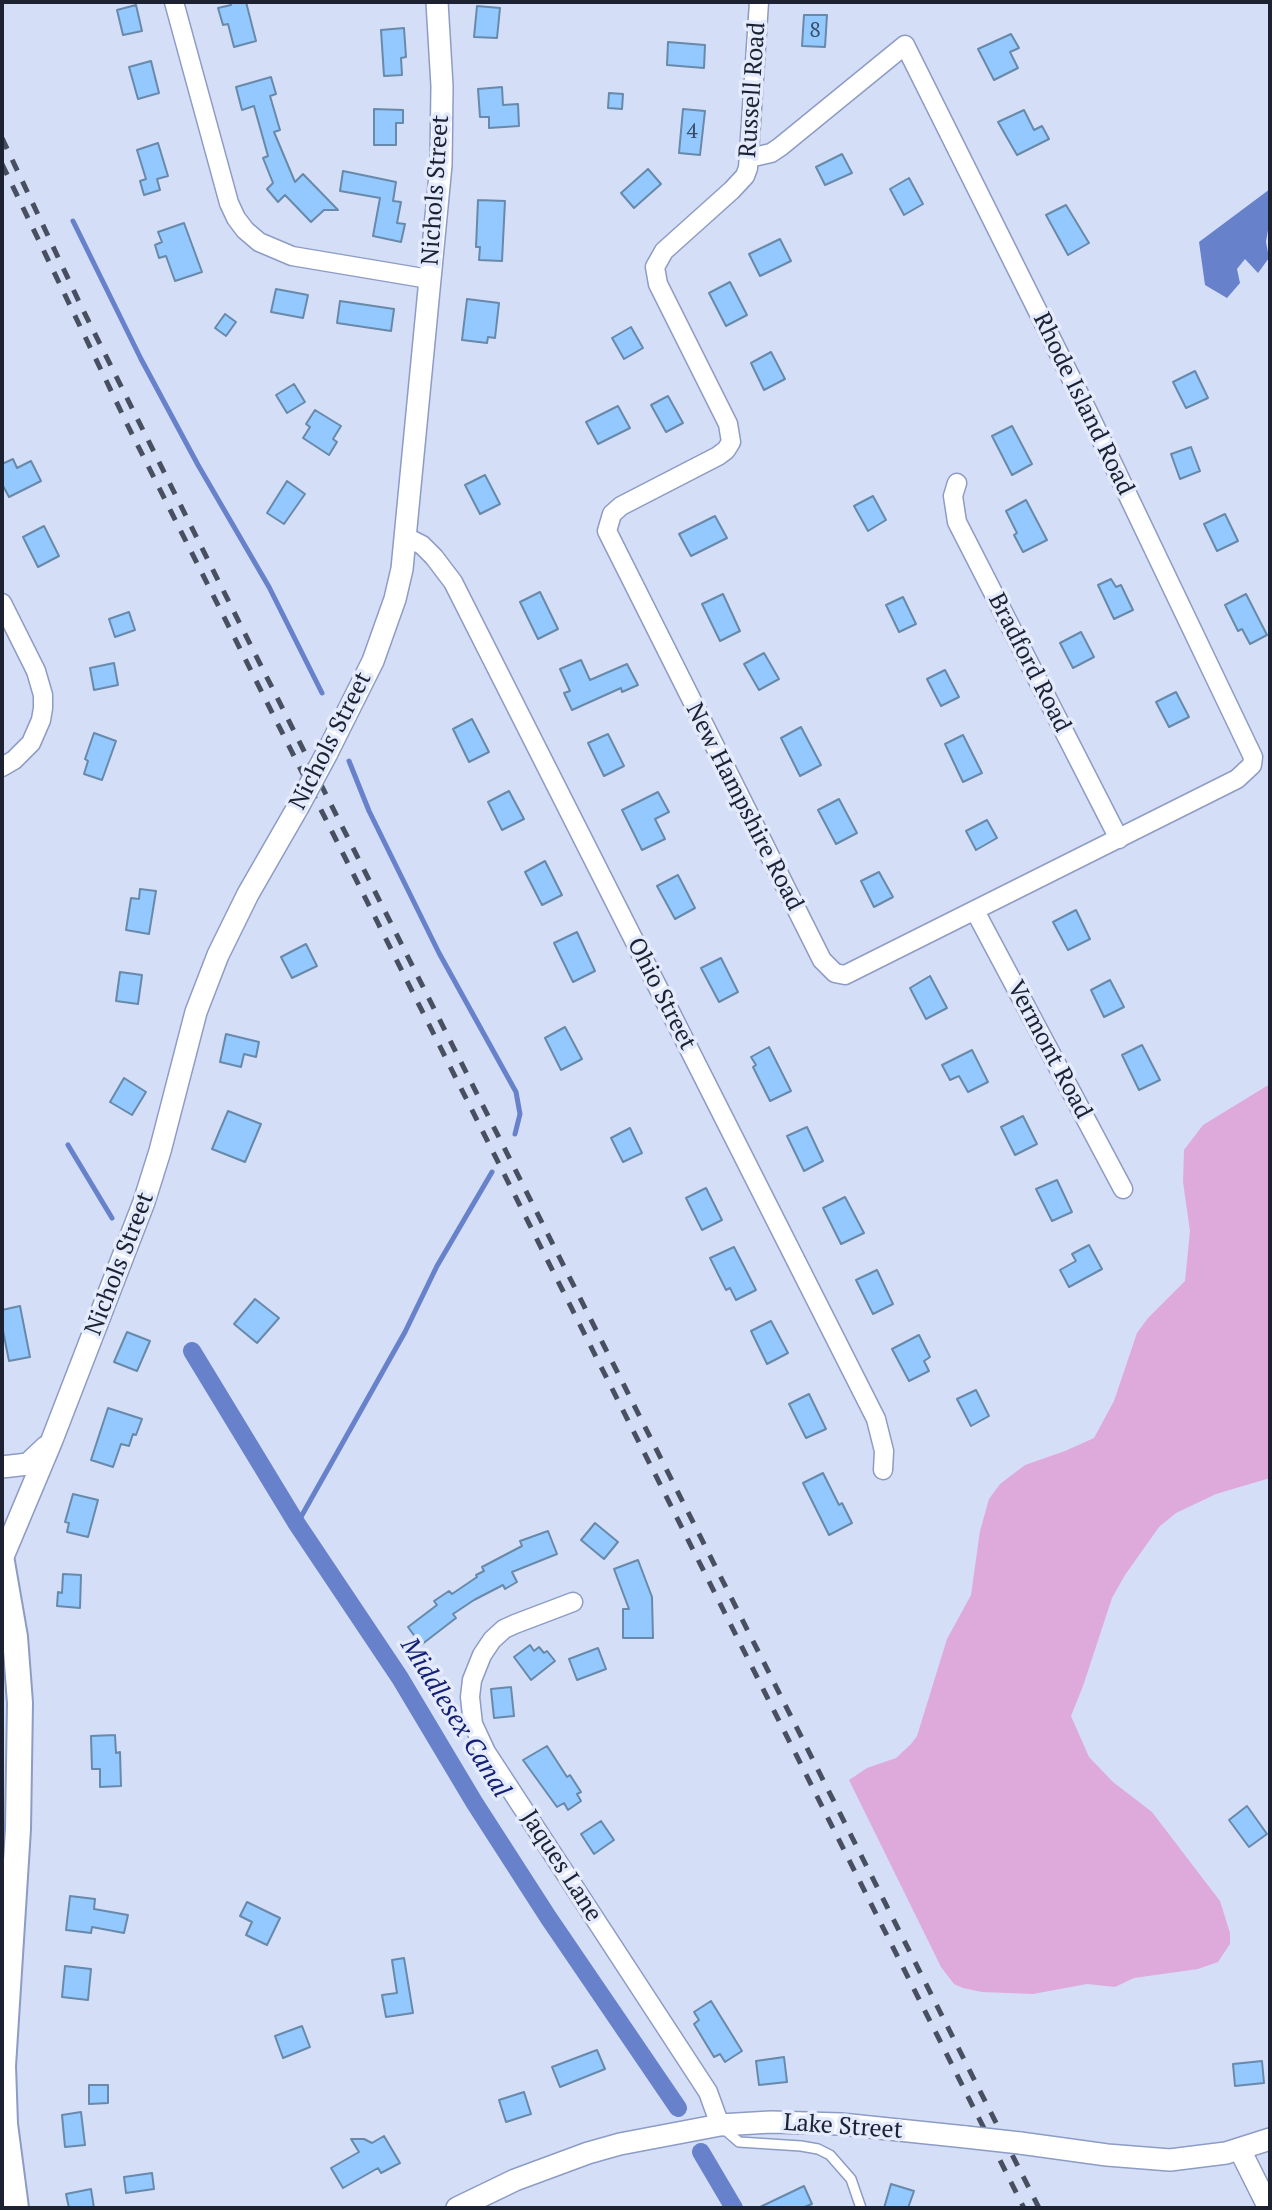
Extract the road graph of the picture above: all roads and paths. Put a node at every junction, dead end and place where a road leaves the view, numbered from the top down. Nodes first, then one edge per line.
1 (174, 2) edge
2 (437, 2) edge
3 (759, 2) edge
4 (749, 158) junction
5 (655, 267) joint
6 (429, 279) junction
7 (957, 483) dead end
8 (406, 537) junction
9 (2, 603) edge
10 (1252, 765) joint
11 (2, 767) edge
12 (1119, 839) junction
13 (975, 911) junction
14 (1124, 1189) dead end
15 (51, 1440) junction
16 (2, 1467) edge
17 (883, 1470) dead end
18 (2, 1560) edge
19 (573, 1602) dead end
20 (3, 2090) edge
21 (720, 2125) junction
22 (1270, 2139) edge
23 (1240, 2150) junction
24 (16, 2208) edge
25 (457, 2208) edge
26 (861, 2208) edge
27 (1269, 2208) edge

1 - 6 street
2 - 6 street, Nichols Street
3 - 4 street, Russell Road
4 - 5 street, Russell Road
4 - 10 street, Rhode Island Road
5 - 13 street, New Hampshire Road
6 - 8 street, Nichols Street
7 - 12 street, Bradford Road
8 - 15 street, Nichols Street, bridge
8 - 17 street, Ohio Street
9 - 11 street
10 - 12 street, New Hampshire Road
12 - 13 street, New Hampshire Road
13 - 14 street, Vermont Road
15 - 16 street, Nichols Street
15 - 18 street, Nichols Street
18 - 20 main road
19 - 21 street, Jaques Lane
20 - 24 main road
21 - 23 street, Lake Street, bridge
21 - 25 street, Lake Street
21 - 26 lane
22 - 23 street, Lake Street
23 - 27 street

